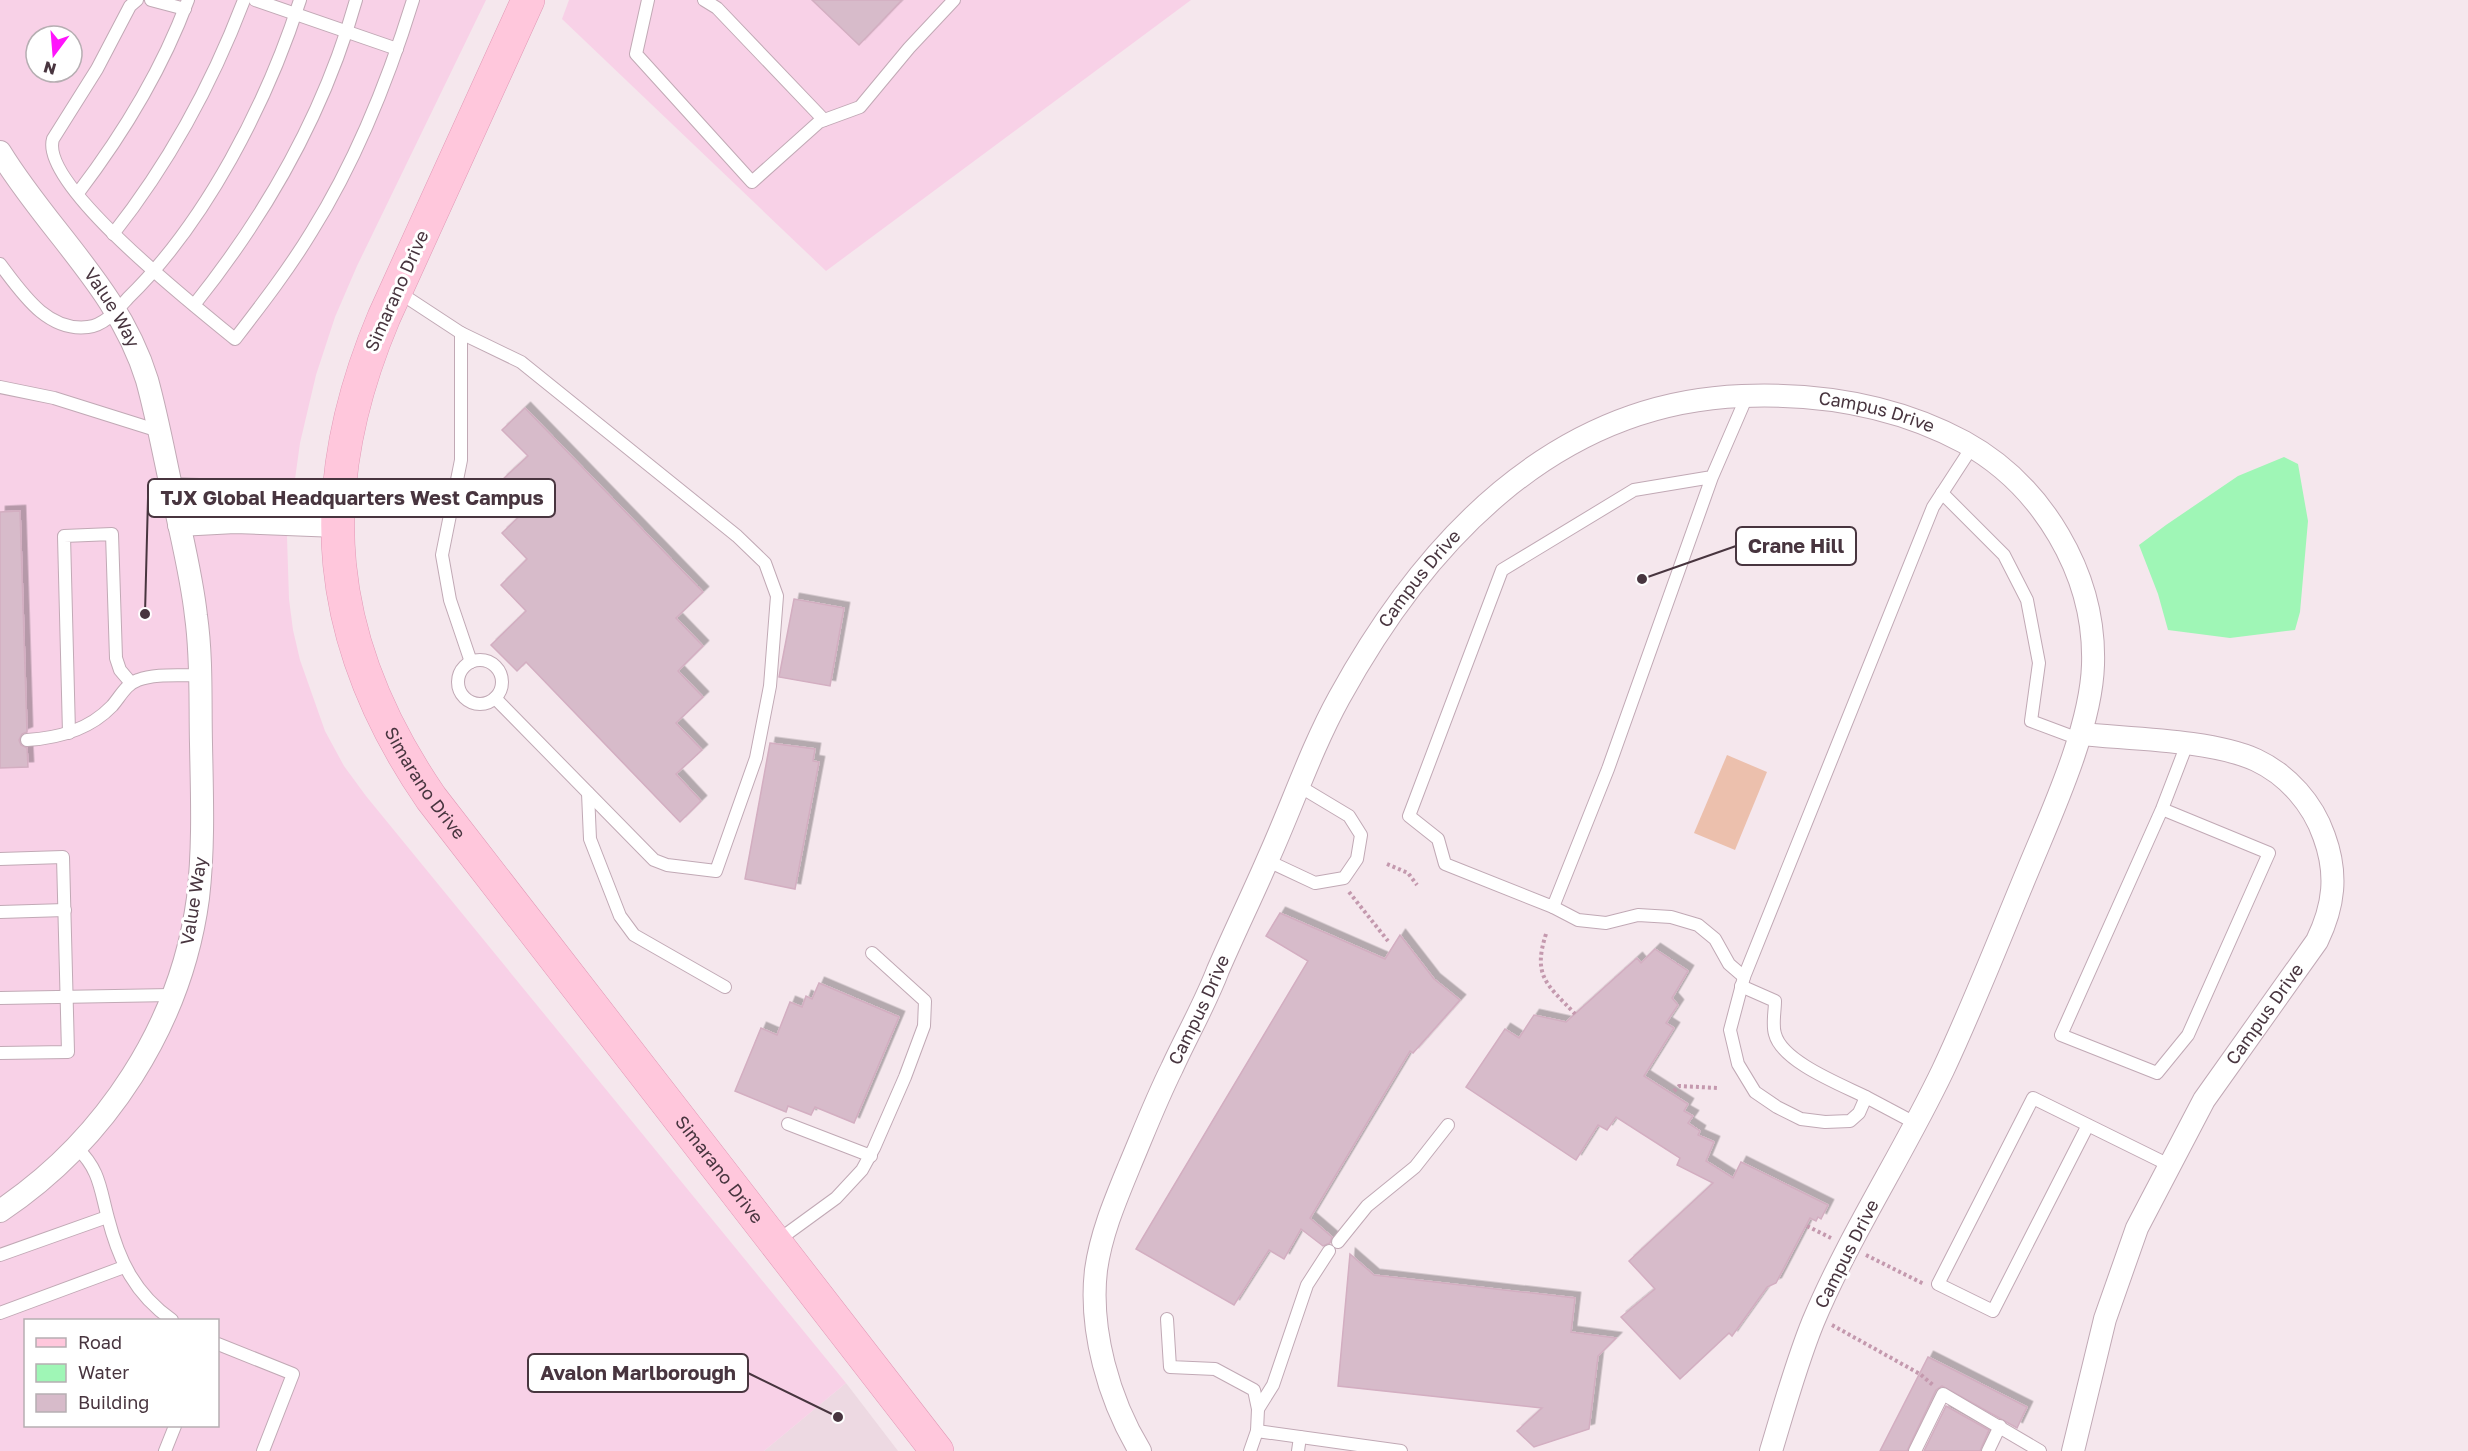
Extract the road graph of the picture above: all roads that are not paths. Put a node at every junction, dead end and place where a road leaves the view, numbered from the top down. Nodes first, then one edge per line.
1 (137, 0) edge
2 (151, 0) edge
3 (244, 0) edge
4 (255, 0) edge
5 (300, 0) edge
6 (356, 0) edge
7 (412, 0) edge
8 (528, 0) edge
9 (648, 0) edge
10 (704, 0) edge
11 (954, 0) edge
12 (186, 4) edge
13 (296, 15) junction
14 (346, 32) junction
15 (397, 49) junction
16 (824, 120) junction
17 (0, 152) edge
18 (78, 193) junction
19 (113, 234) junction
20 (154, 271) junction
21 (2, 272) edge
22 (396, 291) junction
23 (194, 305) junction
24 (117, 310) junction
25 (461, 333) junction
26 (0, 387) edge
27 (1747, 396) junction
28 (159, 431) junction
29 (1972, 447) junction
30 (1712, 477) junction
31 (171, 489) junction
32 (1942, 493) junction
33 (337, 511) junction
34 (179, 525) junction
35 (471, 662) junction
36 (199, 675) junction
37 (131, 683) junction
38 (495, 698) junction
39 (69, 733) junction
40 (2080, 736) junction
41 (27, 740) dead end
42 (2187, 744) junction
43 (1299, 786) junction
44 (588, 793) junction
45 (2162, 809) junction
46 (0, 859) edge
47 (1268, 861) junction
48 (1553, 907) junction
49 (65, 910) junction
50 (0, 912) edge
51 (872, 954) dead end
52 (1743, 982) junction
53 (725, 987) dead end
54 (172, 995) junction
55 (67, 996) junction
56 (0, 998) edge
57 (0, 1053) edge
58 (1866, 1097) junction
59 (1915, 1123) junction
60 (788, 1124) dead end
61 (1448, 1125) dead end
62 (2088, 1125) junction
63 (77, 1148) junction
64 (871, 1156) junction
65 (2169, 1165) junction
66 (0, 1211) edge
67 (107, 1217) junction
68 (774, 1243) junction
69 (0, 1255) edge
70 (124, 1267) junction
71 (0, 1313) edge
72 (171, 1319) edge
73 (1167, 1319) dead end
74 (219, 1344) edge
75 (1258, 1408) junction
76 (2000, 1426) junction
77 (174, 1427) edge
78 (1257, 1431) junction
79 (1300, 1437) junction
80 (165, 1451) edge
81 (263, 1451) edge
82 (937, 1451) edge
83 (1140, 1451) edge
84 (1250, 1451) edge
85 (1298, 1451) edge
86 (1401, 1451) edge
87 (1771, 1451) edge
88 (1915, 1451) edge
89 (1988, 1451) edge
90 (2040, 1451) edge
91 (2073, 1451) edge

1 - 18 lane
2 - 12 lane
3 - 19 lane
4 - 13 lane
5 - 13 lane
6 - 14 lane
7 - 15 lane
8 - 22 street, Simarano Drive
9 - 16 lane
10 - 16 lane
11 - 16 lane
12 - 18 lane
13 - 14 lane
13 - 20 lane
14 - 15 lane
14 - 23 lane
15 - 23 lane
17 - 24 street, Value Way
18 - 19 lane
19 - 20 lane
20 - 23 lane
20 - 24 lane
21 - 24 lane
22 - 25 lane
22 - 33 street, Simarano Drive
24 - 28 street, Value Way
25 - 35 lane
25 - 44 lane
26 - 28 lane
27 - 29 street, Campus Drive
27 - 30 lane
27 - 43 street, Campus Drive
28 - 31 street, Value Way
29 - 32 lane
29 - 40 street, Campus Drive
30 - 48 lane
30 - 48 lane
31 - 33 street
31 - 34 street, Value Way
32 - 40 lane
32 - 52 lane
33 - 34 street
33 - 68 street, Simarano Drive
34 - 36 street, Value Way
35 - 38 lane
35 - 38 lane
36 - 37 lane
36 - 54 street, Value Way
37 - 39 lane
37 - 39 lane
38 - 44 lane
39 - 41 lane
40 - 42 street, Campus Drive
40 - 59 street, Campus Drive
42 - 45 lane
42 - 65 street, Campus Drive
43 - 47 street, Campus Drive
43 - 47 lane
44 - 53 lane
45 - 45 lane
46 - 49 lane
47 - 83 street, Campus Drive
48 - 52 lane
49 - 50 lane
49 - 55 lane
51 - 64 lane
52 - 58 lane
52 - 58 lane
54 - 55 lane
54 - 63 street, Value Way
55 - 56 lane
55 - 57 lane
58 - 59 lane
59 - 87 street, Campus Drive
60 - 64 lane
61 - 75 lane
62 - 62 lane
62 - 65 lane
63 - 66 street, Value Way
63 - 67 lane
64 - 68 lane
65 - 91 street, Campus Drive
67 - 69 lane
67 - 70 lane
68 - 82 street, Simarano Drive
70 - 71 lane
70 - 72 lane
73 - 75 lane
74 - 81 lane
75 - 78 lane
76 - 88 lane
76 - 89 lane
76 - 90 lane
77 - 80 lane
78 - 79 lane
78 - 84 lane
79 - 85 lane
79 - 86 lane

